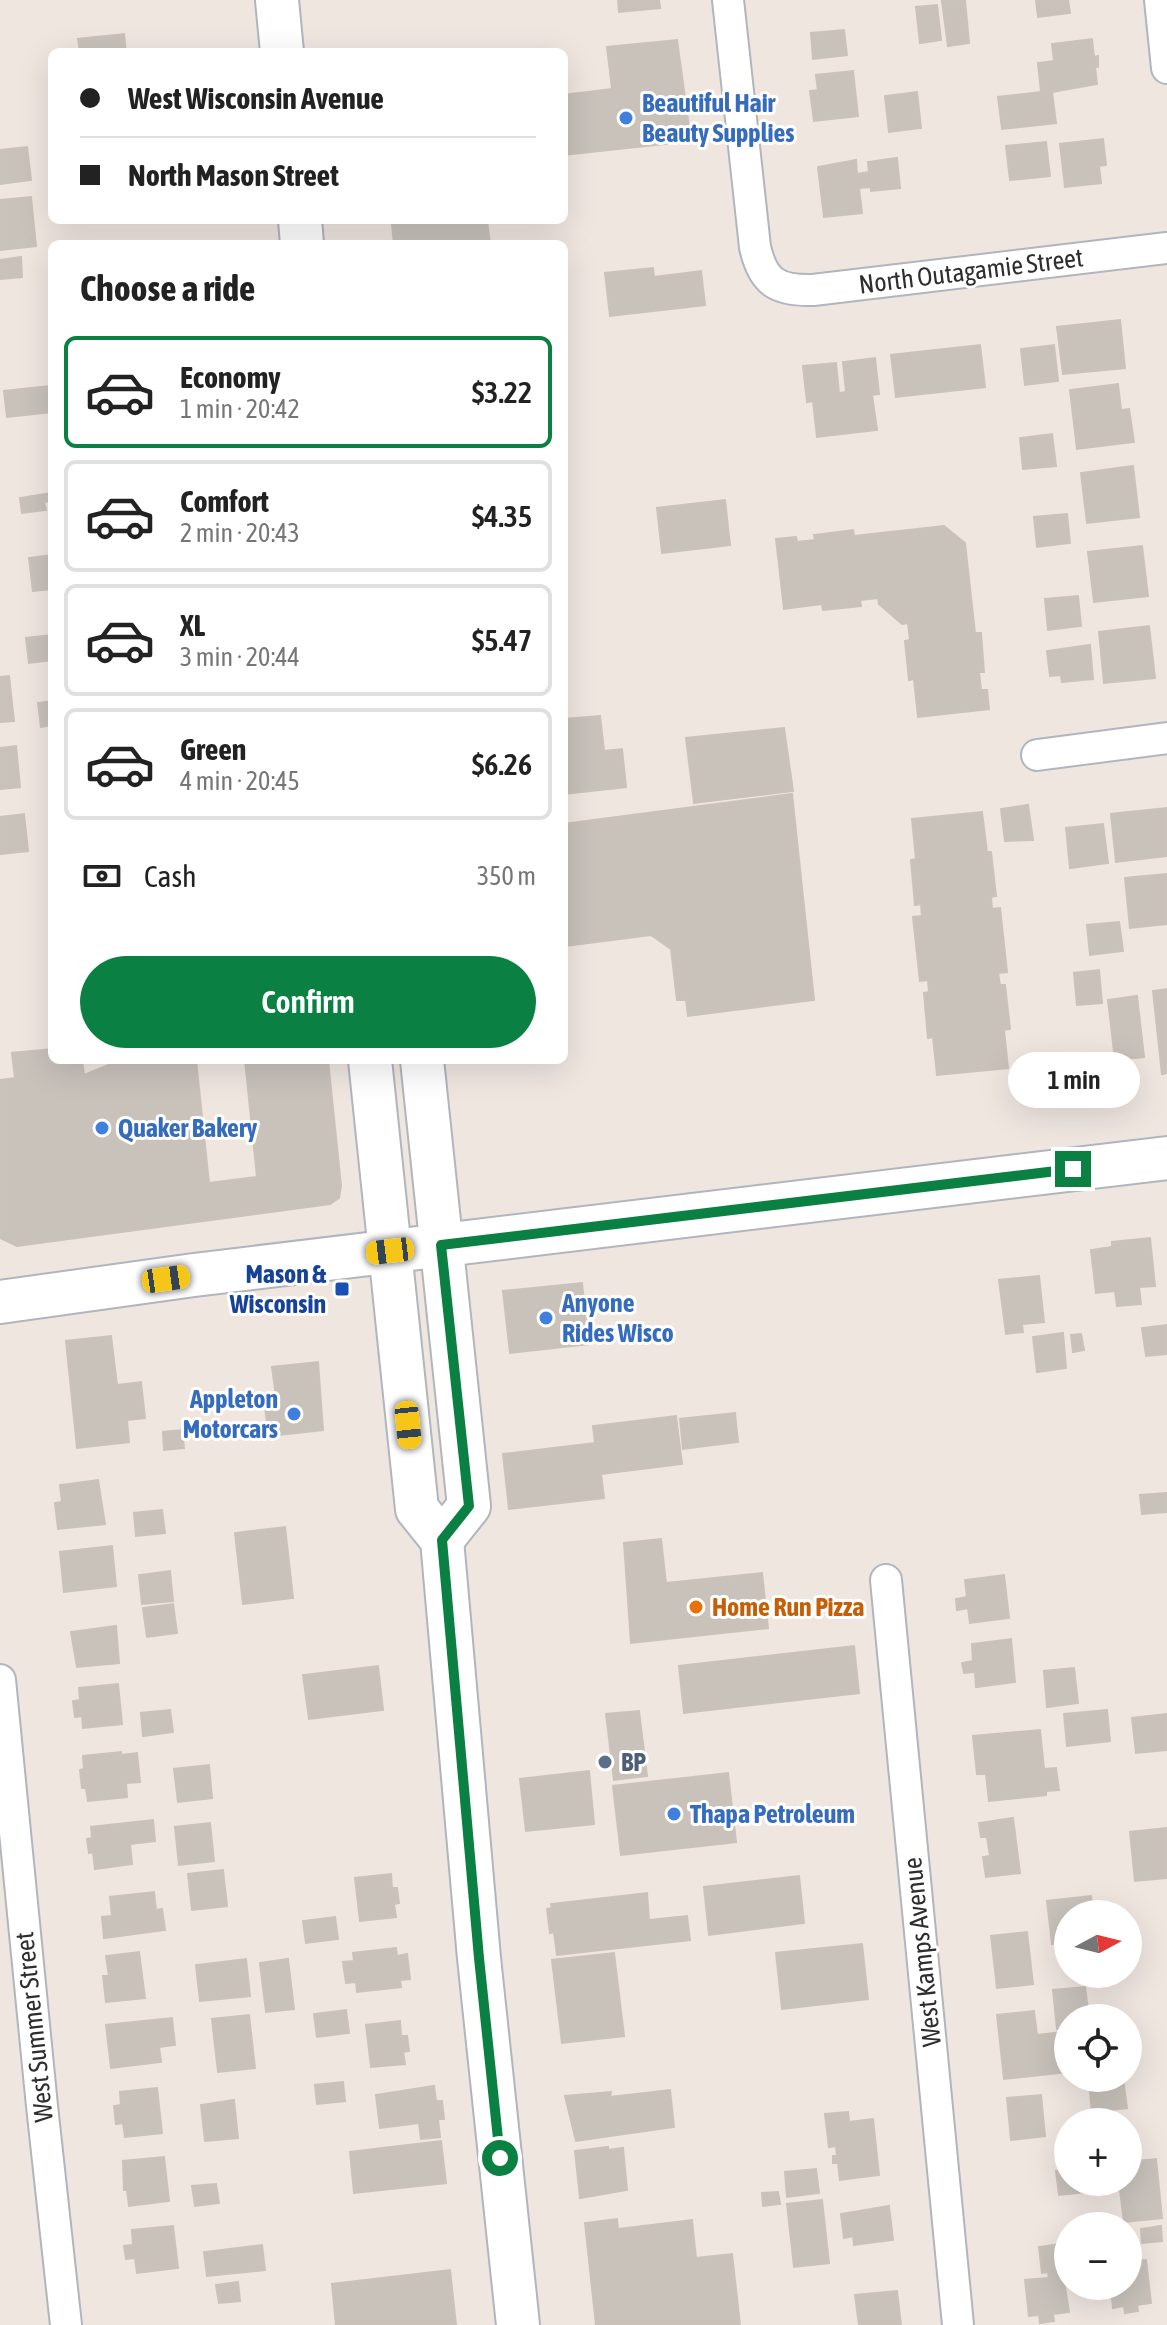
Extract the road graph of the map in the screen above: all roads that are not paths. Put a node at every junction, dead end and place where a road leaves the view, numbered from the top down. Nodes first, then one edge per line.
1 (277, 0) edge
2 (728, 0) edge
3 (1160, 0) edge
4 (282, 48) edge
5 (1167, 68) edge
6 (1167, 248) edge
7 (1167, 738) edge
8 (1037, 755) dead end
9 (370, 1064) edge
10 (395, 1064) edge
11 (422, 1064) edge
12 (1167, 1158) edge
13 (441, 1245) junction
14 (390, 1251) junction
15 (0, 1302) edge
16 (469, 1506) junction
17 (442, 1540) junction
18 (886, 1580) dead end
19 (0, 1680) edge
20 (66, 2325) edge
21 (518, 2325) edge
22 (958, 2325) edge

1 - 4 main road
2 - 6 street, North Outagamie Street
3 - 5 street
7 - 8 street
9 - 14 main road
10 - 13 main road
11 - 13 main road
12 - 13 main road
13 - 14 main road
13 - 16 main road
14 - 15 main road
14 - 16 main road
14 - 17 main road
16 - 17 main road
17 - 21 main road
18 - 22 street, West Kamps Avenue
19 - 20 street, West Summer Street

